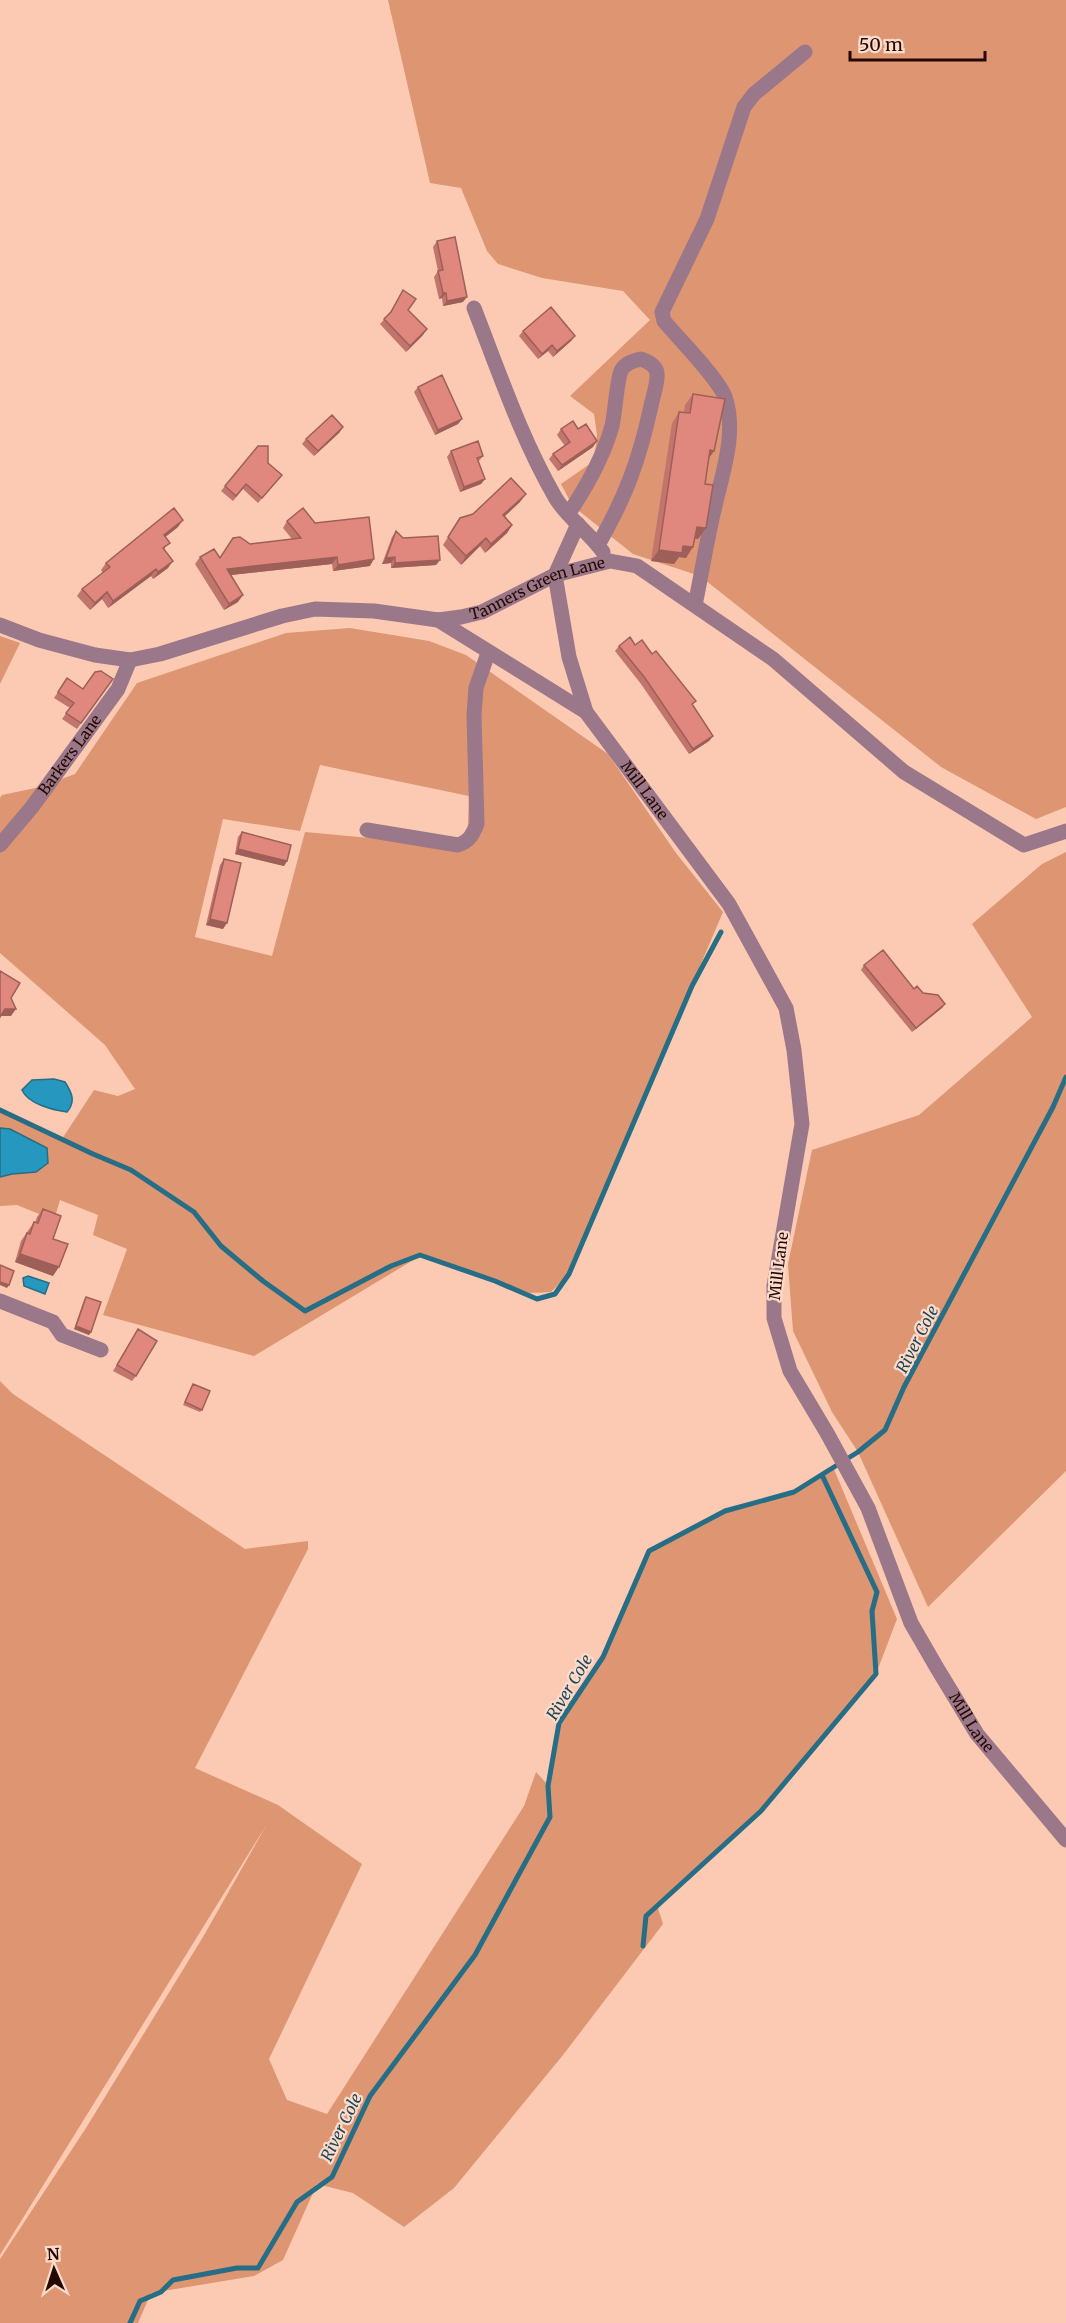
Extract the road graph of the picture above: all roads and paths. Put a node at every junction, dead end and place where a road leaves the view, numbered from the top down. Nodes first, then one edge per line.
1 (804, 52) dead end
2 (474, 308) dead end
3 (573, 519) junction
4 (598, 545) junction
5 (610, 561) junction
6 (555, 575) junction
7 (695, 605) junction
8 (438, 620) junction
9 (0, 626) edge
10 (488, 653) junction
11 (130, 660) junction
12 (586, 712) junction
13 (367, 830) dead end
14 (1066, 831) edge
15 (0, 845) edge
16 (0, 1301) edge
17 (101, 1350) dead end
18 (1066, 1840) edge

1 - 7 street
2 - 3 street
3 - 4 street
3 - 4 street
3 - 6 street
4 - 5 street
5 - 6 street, Tanners Green Lane
5 - 7 street, Tanners Green Lane
6 - 8 street, Tanners Green Lane
6 - 12 street, Mill Lane
7 - 14 street, Tanners Green Lane
8 - 10 street, Mill Lane
8 - 11 street, Tanners Green Lane
9 - 11 street, Tanners Green Lane
10 - 12 street, Mill Lane
10 - 13 street
11 - 15 street, Barkers Lane
12 - 18 street, Mill Lane
16 - 17 street

